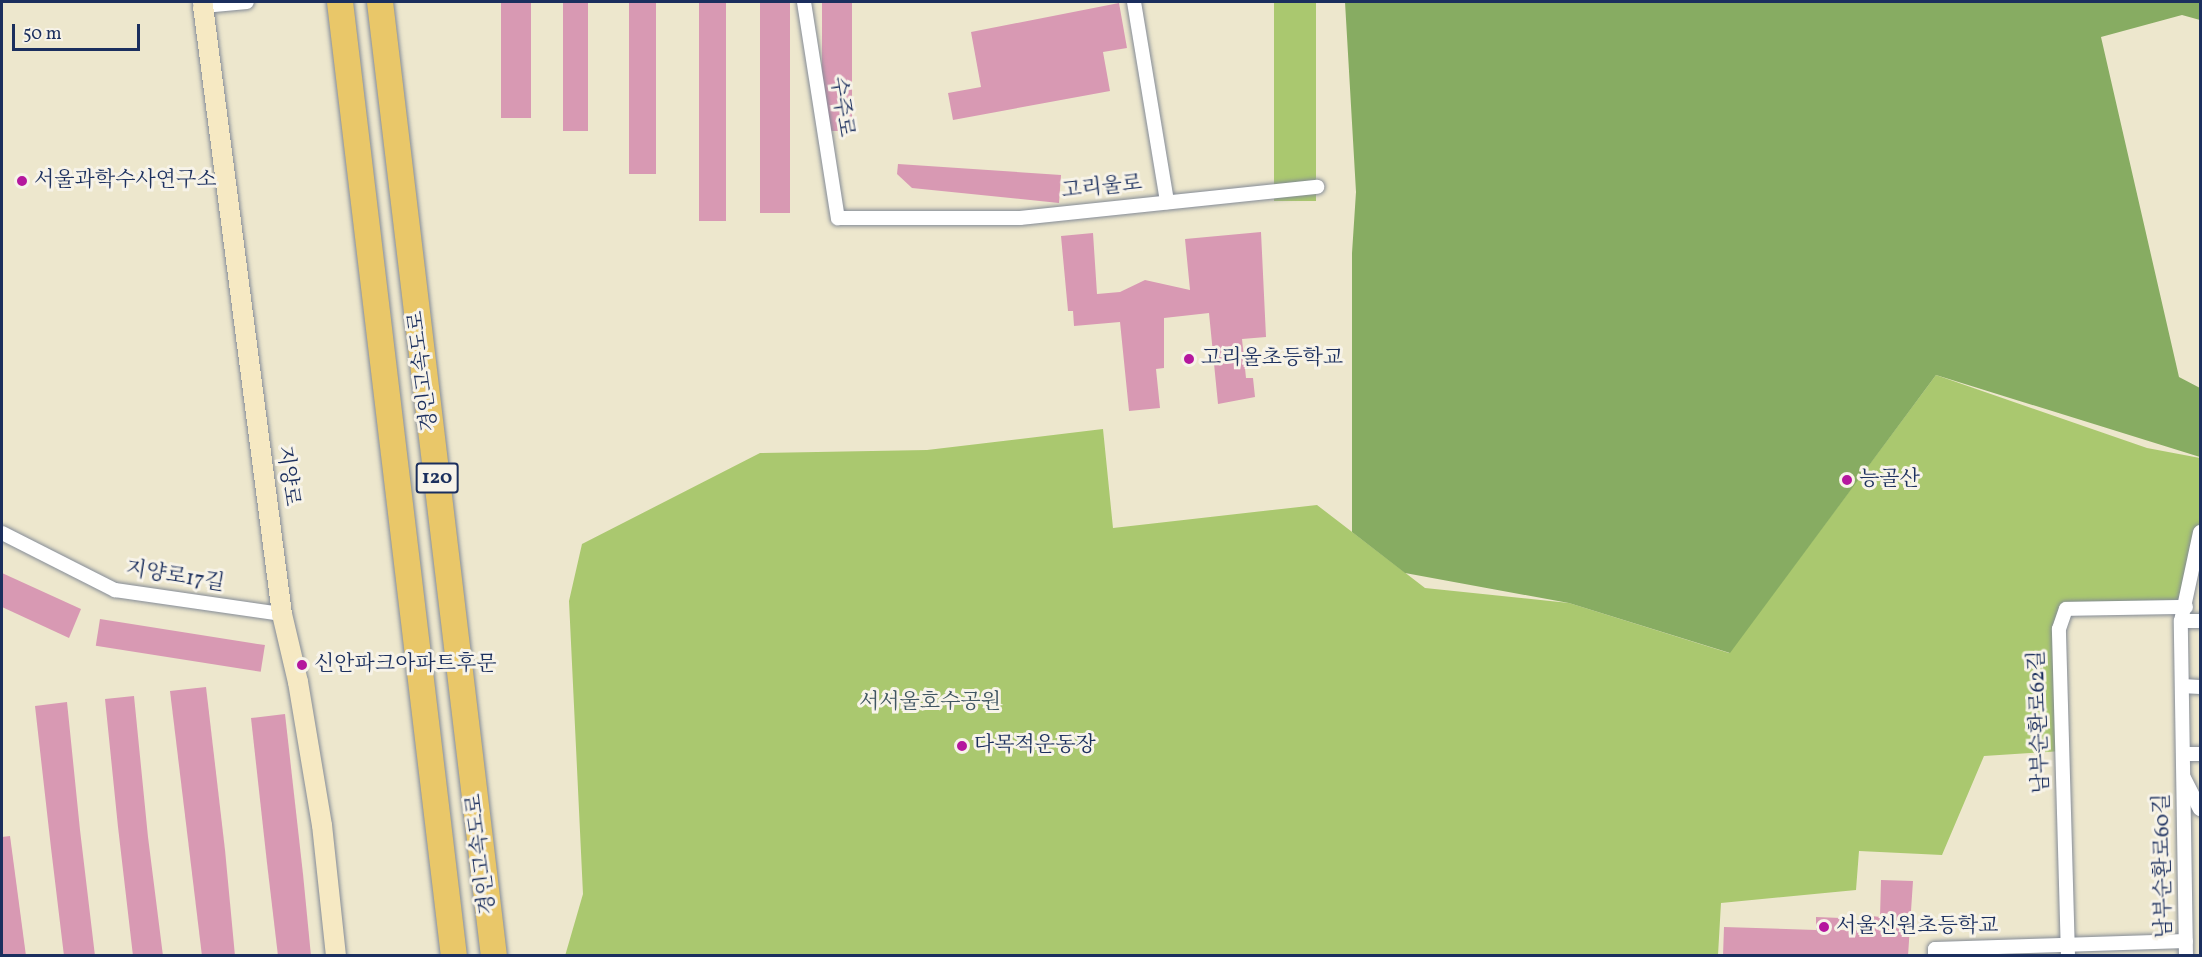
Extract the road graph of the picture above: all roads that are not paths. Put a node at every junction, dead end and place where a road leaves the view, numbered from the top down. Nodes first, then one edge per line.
1 (247, 2) edge
2 (340, 2) edge
3 (380, 2) edge
4 (804, 2) edge
5 (1134, 2) edge
6 (202, 4) edge
7 (1317, 187) dead end
8 (1167, 202) junction
9 (838, 218) joint
10 (2200, 532) edge
11 (2, 533) edge
12 (2198, 554) edge
13 (2186, 607) junction
14 (282, 614) junction
15 (2181, 621) junction
16 (2200, 621) edge
17 (2182, 686) junction
18 (2200, 687) edge
19 (2183, 753) junction
20 (2200, 754) edge
21 (2183, 777) junction
22 (2200, 809) edge
23 (2200, 899) edge
24 (2186, 900) junction
25 (2186, 941) junction
26 (2068, 949) edge
27 (1935, 952) edge
28 (336, 956) edge
29 (454, 956) edge
30 (494, 956) edge
31 (2186, 956) edge

1 - 6 street
2 - 29 highway, 경인고속도로 / 120
3 - 30 highway, 경인고속도로 / 120
4 - 9 street, 수주로
5 - 8 street, 고리울로
6 - 14 street, 지양로
7 - 8 street
8 - 9 street, 고리울로
10 - 12 street, 남부순환로60길
11 - 14 street, 지양로17길
12 - 13 street, 남부순환로60길
13 - 15 street, 남부순환로60길
13 - 26 street, 남부순환로62길
14 - 28 street, 지양로
15 - 16 street
15 - 17 street, 남부순환로60길
17 - 18 street
17 - 19 street, 남부순환로60길
19 - 20 street
19 - 21 street, 남부순환로60길
21 - 22 street, 남부순환로60길
21 - 24 street, 남부순환로60길
23 - 24 street
24 - 25 street, 남부순환로60길
25 - 26 street
25 - 31 street, 남부순환로60길
26 - 27 street

